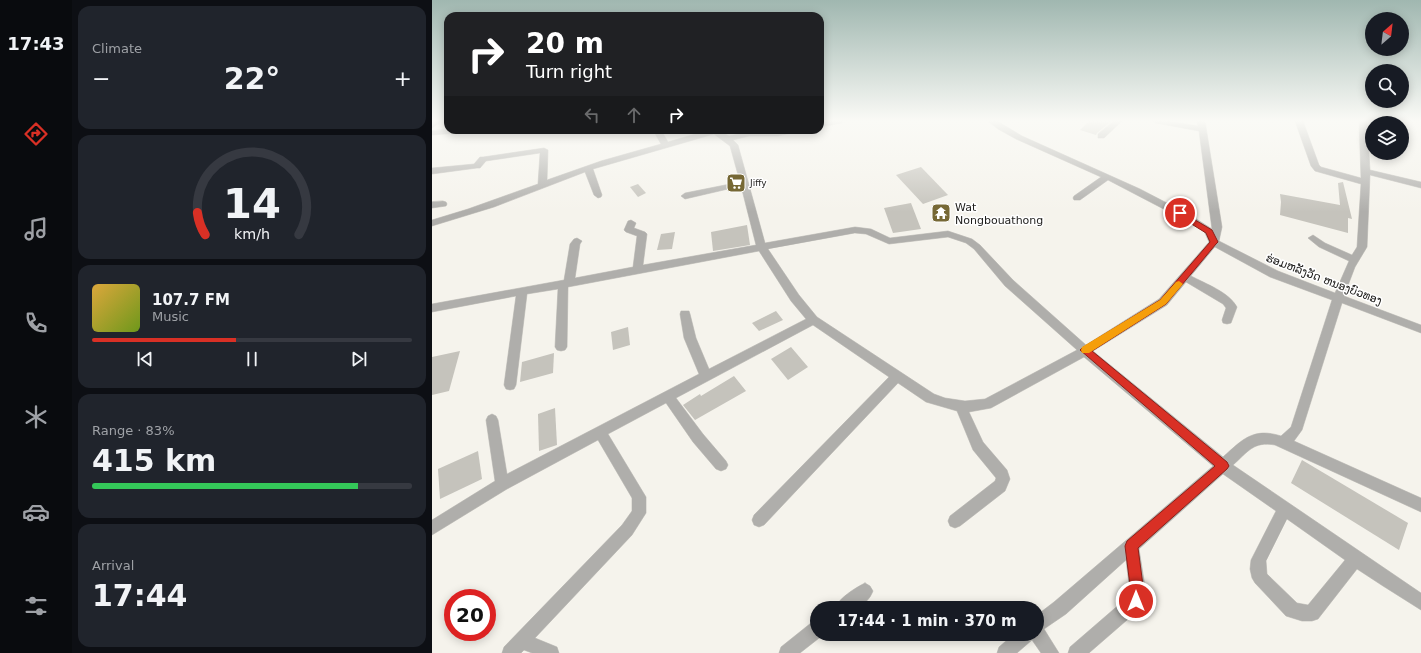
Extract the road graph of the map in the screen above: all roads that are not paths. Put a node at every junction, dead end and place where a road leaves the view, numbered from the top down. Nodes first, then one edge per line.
1 (534, 151) edge
2 (545, 151) edge
3 (641, 151) edge
4 (736, 151) edge
5 (1050, 151) edge
6 (1206, 151) edge
7 (1311, 151) edge
8 (1365, 151) edge
9 (588, 168) junction
10 (432, 171) edge
11 (1366, 171) junction
12 (1107, 177) junction
13 (1365, 182) junction
14 (744, 183) junction
15 (542, 185) junction
16 (1421, 185) edge
17 (598, 195) dead end
18 (685, 196) dead end
19 (1077, 198) dead end
20 (443, 204) dead end
21 (432, 205) edge
22 (432, 223) edge
23 (631, 223) dead end
24 (1313, 238) dead end
25 (577, 241) dead end
26 (1214, 242) junction
27 (762, 248) junction
28 (1355, 260) junction
29 (638, 270) junction
30 (1185, 277) junction
31 (566, 283) junction
32 (522, 291) junction
33 (1338, 298) junction
34 (432, 308) edge
35 (684, 314) dead end
36 (813, 320) junction
37 (1227, 320) dead end
38 (1421, 329) edge
39 (562, 347) dead end
40 (1085, 350) junction
41 (706, 376) junction
42 (897, 377) junction
43 (510, 385) dead end
44 (668, 396) junction
45 (961, 407) junction
46 (492, 420) dead end
47 (600, 432) junction
48 (1283, 442) junction
49 (721, 465) dead end
50 (1223, 466) junction
51 (502, 484) junction
52 (1421, 505) edge
53 (1285, 508) junction
54 (759, 520) dead end
55 (955, 521) dead end
56 (432, 528) edge
57 (1131, 546) junction
58 (1356, 558) junction
59 (865, 591) dead end
60 (852, 601) edge
61 (1421, 602) edge
62 (1044, 620) edge
63 (810, 635) edge
64 (523, 641) junction
65 (1019, 641) edge
66 (1043, 641) edge
67 (510, 653) edge
68 (551, 653) edge
69 (787, 653) edge
70 (1006, 653) edge
71 (1051, 653) edge
72 (1076, 653) edge

1 - 10 street
2 - 15 street
3 - 9 street
4 - 14 street
5 - 12 street, ຮ່ອມຫລັງວັດ ຫນອງບົວທອງ
6 - 26 street
7 - 13 street
8 - 11 street
9 - 15 street
9 - 17 street
11 - 13 street
11 - 16 street
12 - 19 street
12 - 26 street, ຮ່ອມຫລັງວັດ ຫນອງບົວທອງ
13 - 28 street
14 - 18 street
14 - 27 street
15 - 22 street
20 - 21 street
23 - 29 street
24 - 28 street
25 - 31 street
26 - 30 street
26 - 33 street, ຮ່ອມຫລັງວັດ ຫນອງບົວທອງ
27 - 29 street
27 - 36 street
27 - 40 street
28 - 33 street
29 - 31 street
30 - 37 street
30 - 40 street
31 - 32 street
31 - 39 street
32 - 34 street
32 - 43 street
33 - 38 street, ຮ່ອມຫລັງວັດ ຫນອງບົວທອງ
33 - 48 street
35 - 41 street
36 - 41 street
36 - 42 street
40 - 45 street
40 - 50 street
41 - 44 street
42 - 45 street
42 - 54 street
44 - 47 street
44 - 49 street
45 - 55 street
46 - 51 street
47 - 51 street
47 - 64 street
48 - 50 street
48 - 52 street
50 - 53 street
50 - 57 street
51 - 56 street
53 - 58 street
53 - 58 street
57 - 62 street
57 - 72 street
58 - 61 street
59 - 60 street
63 - 69 street
64 - 67 street
64 - 68 street
65 - 70 street
66 - 71 street

